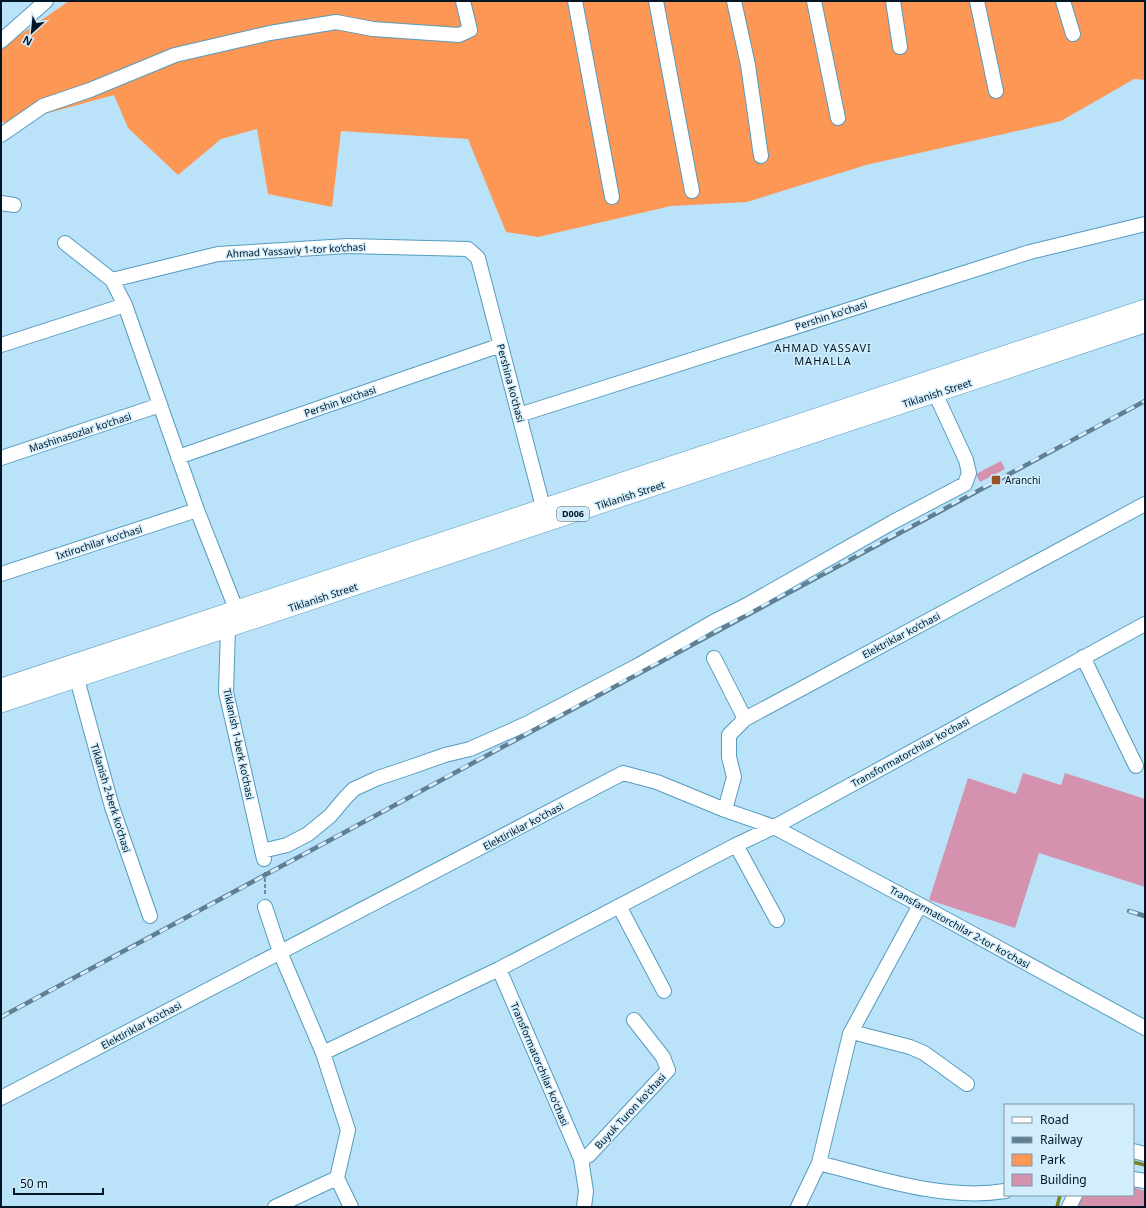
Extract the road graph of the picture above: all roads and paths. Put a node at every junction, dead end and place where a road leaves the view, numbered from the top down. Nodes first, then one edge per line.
1 (46, 1) edge
2 (463, 1) edge
3 (575, 1) edge
4 (656, 1) edge
5 (734, 1) edge
6 (814, 1) edge
7 (893, 1) edge
8 (977, 1) edge
9 (1064, 1) edge
10 (1073, 34) dead end
11 (1, 41) edge
12 (900, 47) dead end
13 (996, 91) dead end
14 (838, 118) dead end
15 (1, 135) edge
16 (761, 156) dead end
17 (692, 191) dead end
18 (612, 197) dead end
19 (1145, 224) edge
20 (65, 243) dead end
21 (478, 258) joint
22 (112, 280) junction
23 (125, 305) junction
24 (1145, 308) edge
25 (1145, 324) edge
26 (1, 345) edge
27 (501, 345) junction
28 (936, 393) junction
29 (160, 405) junction
30 (519, 415) junction
31 (178, 457) junction
32 (1, 458) edge
33 (1145, 504) edge
34 (543, 507) junction
35 (197, 510) junction
36 (1, 574) edge
37 (236, 609) junction
38 (1145, 624) edge
39 (228, 628) junction
40 (1083, 657) junction
41 (714, 658) dead end
42 (77, 679) junction
43 (1, 687) edge
44 (1, 704) edge
45 (745, 719) junction
46 (1136, 766) dead end
47 (725, 810) junction
48 (774, 827) junction
49 (736, 845) junction
50 (263, 855) junction
51 (265, 889) dead end
52 (920, 905) junction
53 (619, 906) junction
54 (266, 907) dead end
55 (150, 916) dead end
56 (777, 920) dead end
57 (280, 952) junction
58 (499, 969) junction
59 (664, 991) dead end
60 (634, 1020) dead end
61 (1145, 1028) edge
62 (852, 1032) junction
63 (324, 1053) junction
64 (967, 1084) dead end
65 (1, 1098) edge
66 (1134, 1151) edge
67 (1145, 1154) edge
68 (581, 1159) junction
69 (819, 1163) junction
70 (337, 1178) junction
71 (1134, 1179) edge
72 (1145, 1181) edge
73 (1004, 1191) edge
74 (1074, 1196) edge
75 (274, 1207) edge
76 (351, 1207) edge
77 (584, 1207) edge
78 (798, 1207) edge
79 (1069, 1207) edge

1 - 11 street
2 - 15 street
3 - 18 street
4 - 17 street
5 - 16 street
6 - 14 street
7 - 12 street
8 - 13 street
9 - 10 street
19 - 30 street, Pershin ko'chasi
20 - 22 street
21 - 22 street, Ahmad Yassaviy 1-tor ko‘chasi
21 - 27 street, Pershina ko'chasi
22 - 23 street
23 - 26 street
23 - 29 street
24 - 34 main road, Tiklanish Street / D006
25 - 28 main road, Tiklanish Street / D006
27 - 30 street, Pershina ko'chasi
27 - 31 street, Pershin ko'chasi
28 - 39 main road, Tiklanish Street / D006
28 - 50 street
29 - 31 street
29 - 32 street, Mashinasozlar ko‘chasi
30 - 34 street, Pershina ko'chasi
31 - 35 street
33 - 45 street, Elektriklar ko‘chasi
34 - 37 main road, Tiklanish Street / D006
35 - 36 street, Ixtirochilar ko‘chasi
35 - 37 street
37 - 39 main road
37 - 43 main road, Tiklanish Street / D006
38 - 40 street, Transformatorchilar ko'chasi
39 - 42 main road, Tiklanish Street / D006
39 - 50 street, Tiklanish 1-berk ko‘chasi
40 - 46 street
40 - 48 street, Transformatorchilar ko'chasi
41 - 45 street
42 - 44 main road, Tiklanish Street / D006
42 - 55 street, Tiklanish 2-berk ko‘chasi
45 - 47 street, Elektriklar ko‘chasi
47 - 48 street, Elektiriklar ko'chasi
47 - 57 street, Elektiriklar ko'chasi
48 - 49 street, Transformatorchilar ko'chasi
48 - 52 street, Transfarmatorchilar 2-tor koʻchasi
49 - 53 street, Transformatorchilar ko'chasi
49 - 56 street
50 - 51 path
52 - 61 street, Transfarmatorchilar 2-tor koʻchasi
52 - 62 street
53 - 58 street, Transformatorchilar ko'chasi
53 - 59 street
54 - 57 street
57 - 63 street
57 - 65 street, Elektiriklar ko'chasi
58 - 63 street, Transformatorchilar ko'chasi
58 - 68 street, Transformatorchilar ko'chasi
60 - 68 street, Buyuk Turon ko'chasi
62 - 64 street
62 - 69 street
63 - 70 street
66 - 67 street
68 - 77 street
69 - 73 street
69 - 78 street
70 - 75 street
70 - 76 street
71 - 72 street
74 - 79 street

